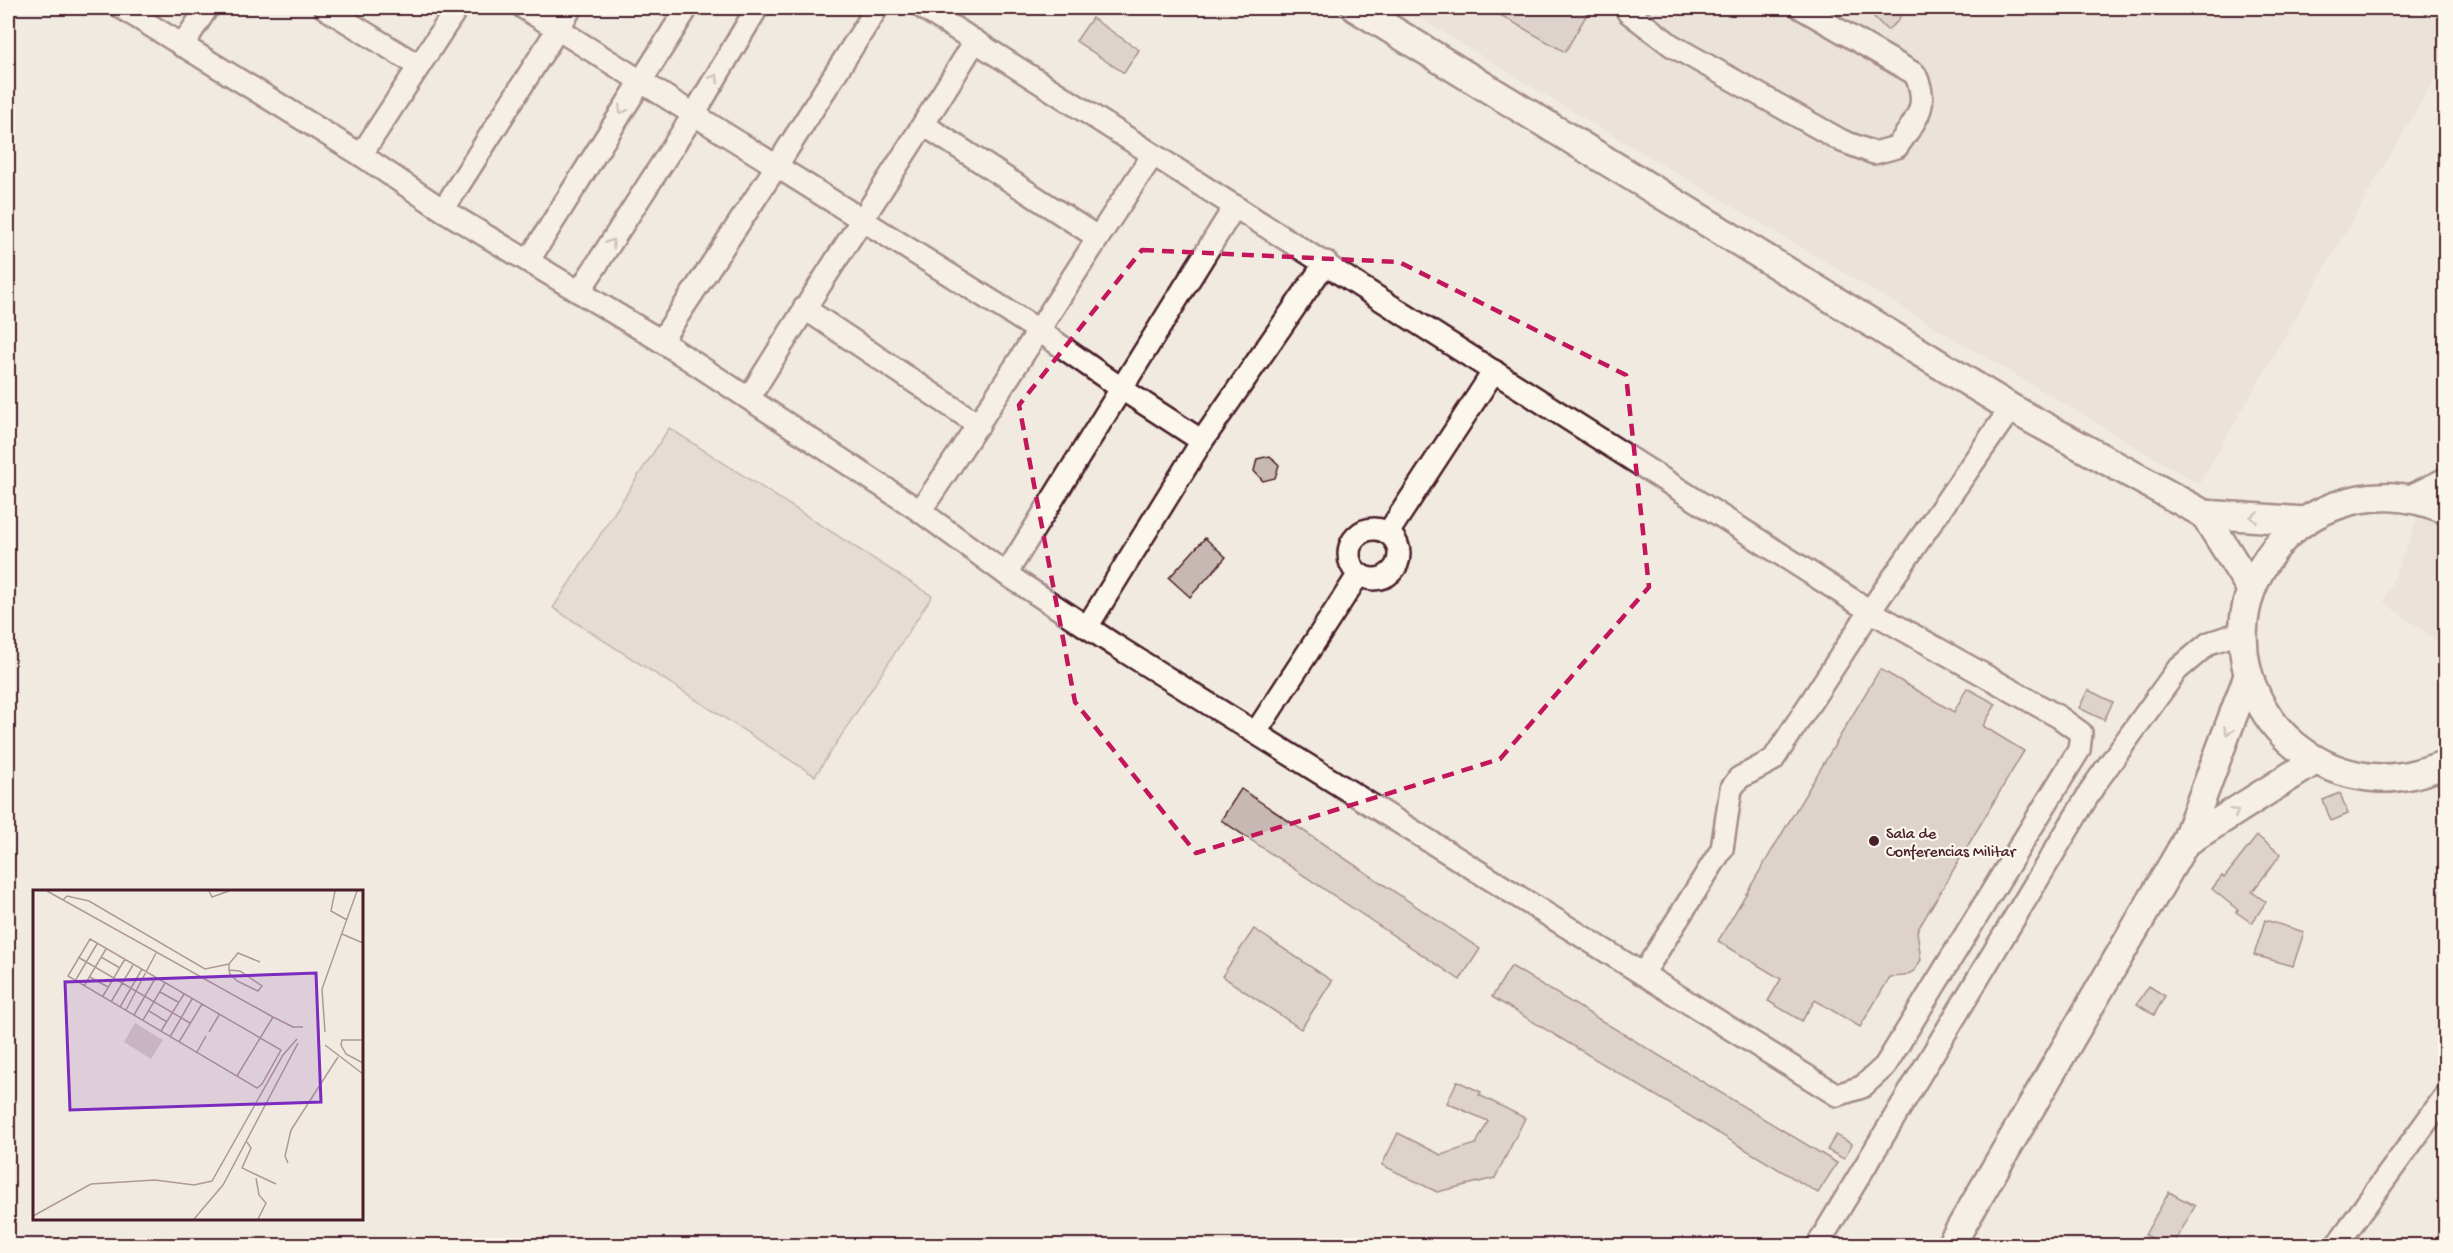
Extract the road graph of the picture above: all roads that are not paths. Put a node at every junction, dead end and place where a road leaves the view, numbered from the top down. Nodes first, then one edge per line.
1 (122, 8) edge
2 (207, 8) edge
3 (325, 8) edge
4 (457, 8) edge
5 (524, 8) edge
6 (571, 8) edge
7 (687, 8) edge
8 (757, 8) edge
9 (877, 8) edge
10 (923, 8) edge
11 (1356, 8) edge
12 (1626, 8) edge
13 (1801, 8) edge
14 (558, 28) junction
15 (975, 41) junction
16 (182, 45) junction
17 (419, 66) junction
18 (640, 80) junction
19 (694, 114) junction
20 (924, 125) junction
21 (1153, 155) junction
22 (361, 156) junction
23 (776, 167) junction
24 (1235, 206) junction
25 (443, 210) junction
26 (862, 218) junction
27 (1097, 237) junction
28 (529, 260) junction
29 (1326, 262) junction
30 (579, 292) junction
31 (804, 308) junction
32 (1038, 330) junction
33 (661, 341) junction
34 (1494, 371) junction
35 (1122, 389) junction
36 (749, 398) junction
37 (2011, 408) junction
38 (979, 425) junction
39 (1202, 441) junction
40 (2445, 482) edge
41 (2411, 499) junction
42 (2445, 510) edge
43 (920, 511) junction
44 (2204, 513) junction
45 (2305, 521) junction
46 (1388, 533) junction
47 (1006, 574) junction
48 (1359, 574) junction
49 (2251, 589) junction
50 (1870, 611) junction
51 (1087, 627) junction
52 (2243, 632) junction
53 (2248, 676) junction
54 (1256, 732) junction
55 (2316, 760) junction
56 (2445, 764) edge
57 (2185, 843) junction
58 (1643, 974) junction
59 (2445, 1095) edge
60 (1816, 1245) edge
61 (1950, 1245) edge
62 (2336, 1245) edge

1 - 16 street
2 - 16 street
3 - 17 street
4 - 17 street
5 - 14 street
6 - 14 street
7 - 18 street
19 -> 8 street
9 - 23 street
10 - 15 street
11 - 37 main road
12 - 13 street
14 - 18 street
14 - 25 street
15 - 20 street
15 - 21 street
16 - 22 street
17 - 22 street
18 - 19 street
18 -> 28 street
19 - 23 street
30 -> 19 street
20 - 26 street
20 - 27 street
21 - 24 street
21 - 27 street
22 - 25 street
23 - 26 street
23 - 33 street
24 - 29 street
24 - 35 street
25 - 28 street
26 - 31 street
26 - 32 street
27 - 32 street
28 - 30 street
29 - 34 street
29 - 39 street
30 - 33 street
31 - 36 street
31 - 38 street
32 - 35 street
32 - 38 street
33 - 36 street
34 - 46 street
34 - 50 street
35 - 39 street
35 - 47 street
36 - 43 street
37 - 44 main road
37 - 50 street
38 - 43 street
39 - 51 street
40 - 41 main road
41 - 42 main road
41 - 45 main road
43 - 47 street
45 -> 44 main road
44 - 49 main road
45 - 49 main road
46 - 48 street
46 - 48 street
47 - 51 street
48 - 54 street
49 - 52 main road
50 - 58 street
50 - 58 street
51 - 54 street
52 - 53 main road
52 - 60 street
53 - 55 main road
53 -> 57 main road
54 - 58 street
55 - 56 main road
57 -> 55 main road
57 - 61 main road
59 - 62 street

